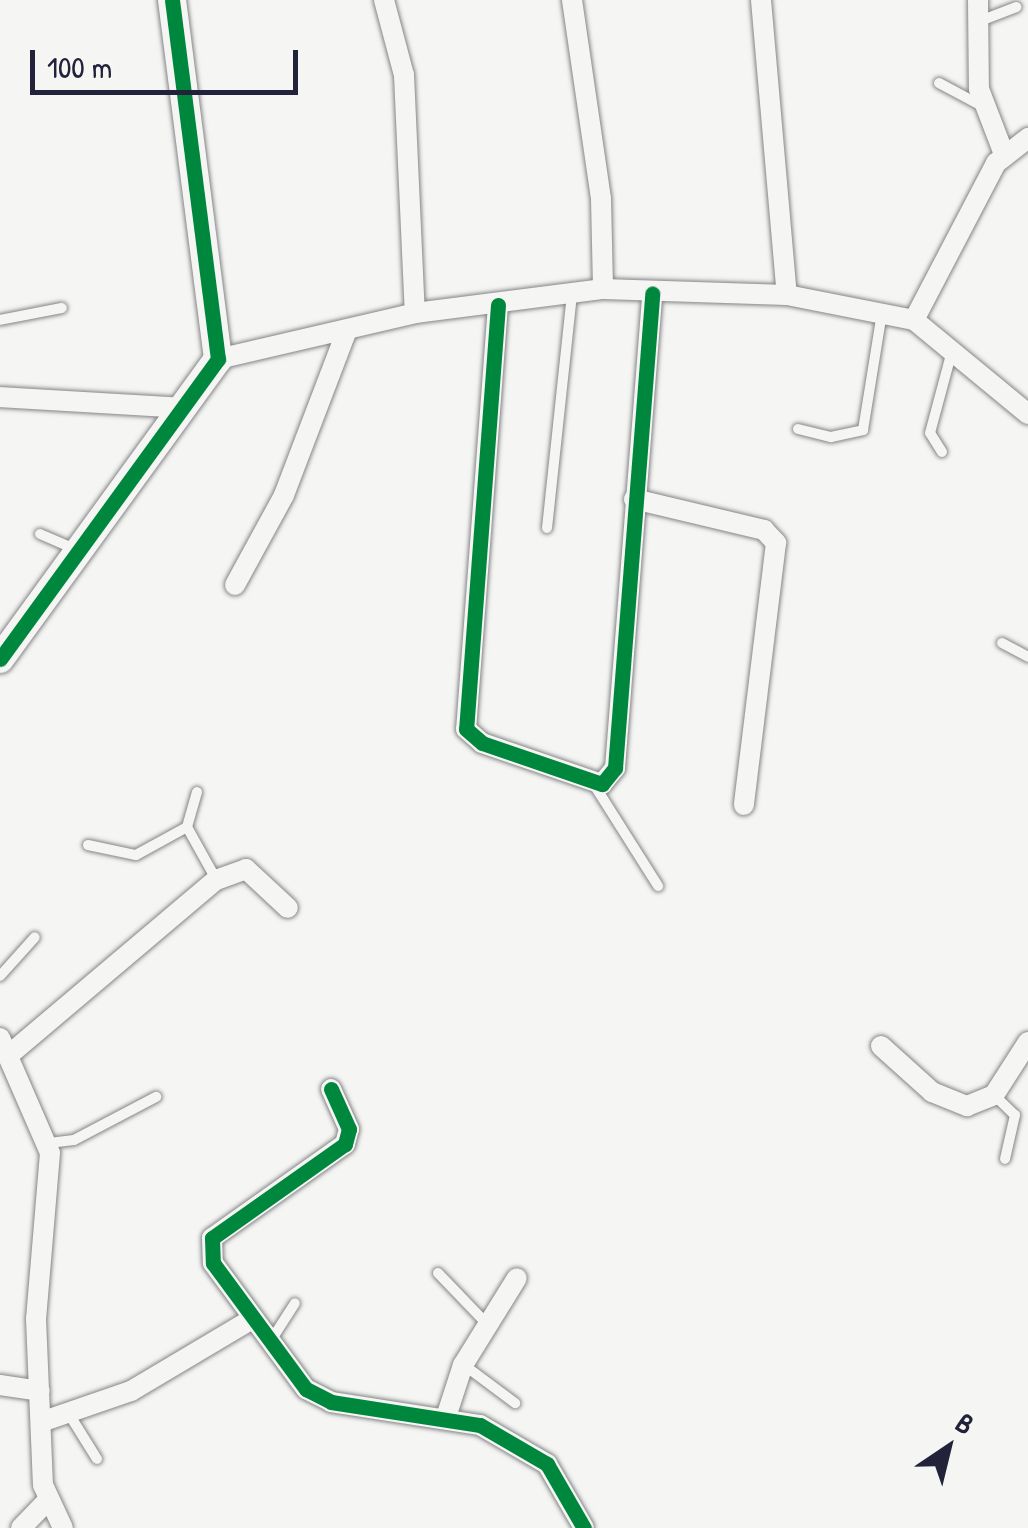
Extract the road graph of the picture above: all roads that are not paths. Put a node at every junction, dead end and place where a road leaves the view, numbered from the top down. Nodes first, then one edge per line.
1 (172, 0) edge
2 (385, 0) edge
3 (572, 0) edge
4 (761, 0) edge
5 (1016, 7) dead end
6 (979, 11) edge
7 (939, 83) dead end
8 (982, 107) junction
9 (1028, 138) edge
10 (1004, 154) junction
11 (603, 288) junction
12 (652, 292) junction
13 (572, 294) junction
14 (787, 295) junction
15 (498, 306) junction
16 (62, 308) dead end
17 (882, 312) junction
18 (415, 313) junction
19 (0, 320) edge
20 (914, 320) junction
21 (347, 330) junction
22 (952, 350) junction
23 (218, 359) junction
24 (0, 397) edge
25 (184, 408) junction
26 (1028, 414) edge
27 (798, 429) dead end
28 (942, 452) dead end
29 (634, 499) junction
30 (548, 528) dead end
31 (40, 534) dead end
32 (78, 551) junction
33 (236, 585) dead end
34 (1002, 644) dead end
35 (1028, 657) edge
36 (0, 659) edge
37 (593, 782) junction
38 (197, 792) dead end
39 (744, 805) dead end
40 (187, 828) junction
41 (88, 844) dead end
42 (216, 880) junction
43 (658, 886) dead end
44 (288, 908) dead end
45 (34, 938) dead end
46 (0, 976) edge
47 (1028, 1042) edge
48 (5, 1046) edge
49 (881, 1046) dead end
50 (332, 1089) dead end
51 (994, 1095) junction
52 (156, 1097) dead end
53 (49, 1143) junction
54 (1005, 1160) dead end
55 (438, 1273) dead end
56 (517, 1278) dead end
57 (295, 1304) dead end
58 (249, 1320) junction
59 (485, 1322) junction
60 (267, 1347) junction
61 (463, 1365) junction
62 (0, 1385) edge
63 (40, 1391) junction
64 (515, 1404) dead end
65 (69, 1414) junction
66 (446, 1417) junction
67 (41, 1422) junction
68 (98, 1459) dead end
69 (48, 1500) junction
70 (20, 1528) edge
71 (63, 1528) edge
72 (584, 1528) edge

1 - 23 street
2 - 18 street
3 - 11 street
4 - 14 street
5 - 6 lane
6 - 8 street
7 - 8 lane
8 - 10 street
9 - 10 street
10 - 20 street
11 - 12 street
11 - 13 street
12 - 14 street
12 - 29 street
13 - 15 street
13 - 30 lane
14 - 17 street
15 - 18 street
15 - 37 street
16 - 19 lane
17 - 20 street
17 - 27 lane
18 - 21 street
20 - 22 street
21 - 23 street
21 - 33 street
22 - 26 street
22 - 28 lane
23 - 25 street
24 - 25 street
25 - 32 street
29 - 37 street
29 - 39 street
31 - 32 lane
32 - 36 street
34 - 35 lane
37 - 43 lane
38 - 40 lane
40 - 41 lane
40 - 42 lane
42 - 44 street
42 - 48 street
45 - 46 lane
47 - 51 street
48 - 53 street
49 - 51 street
50 - 58 street
51 - 54 lane
52 - 53 lane
53 - 63 street
55 - 59 lane
56 - 59 street
57 - 60 lane
58 - 60 street
58 - 65 street
59 - 61 street
60 - 66 street
61 - 64 lane
61 - 66 street
62 - 63 street
63 - 67 street
65 - 67 street
65 - 68 lane
66 - 72 street
67 - 69 street
69 - 70 street
69 - 71 street

